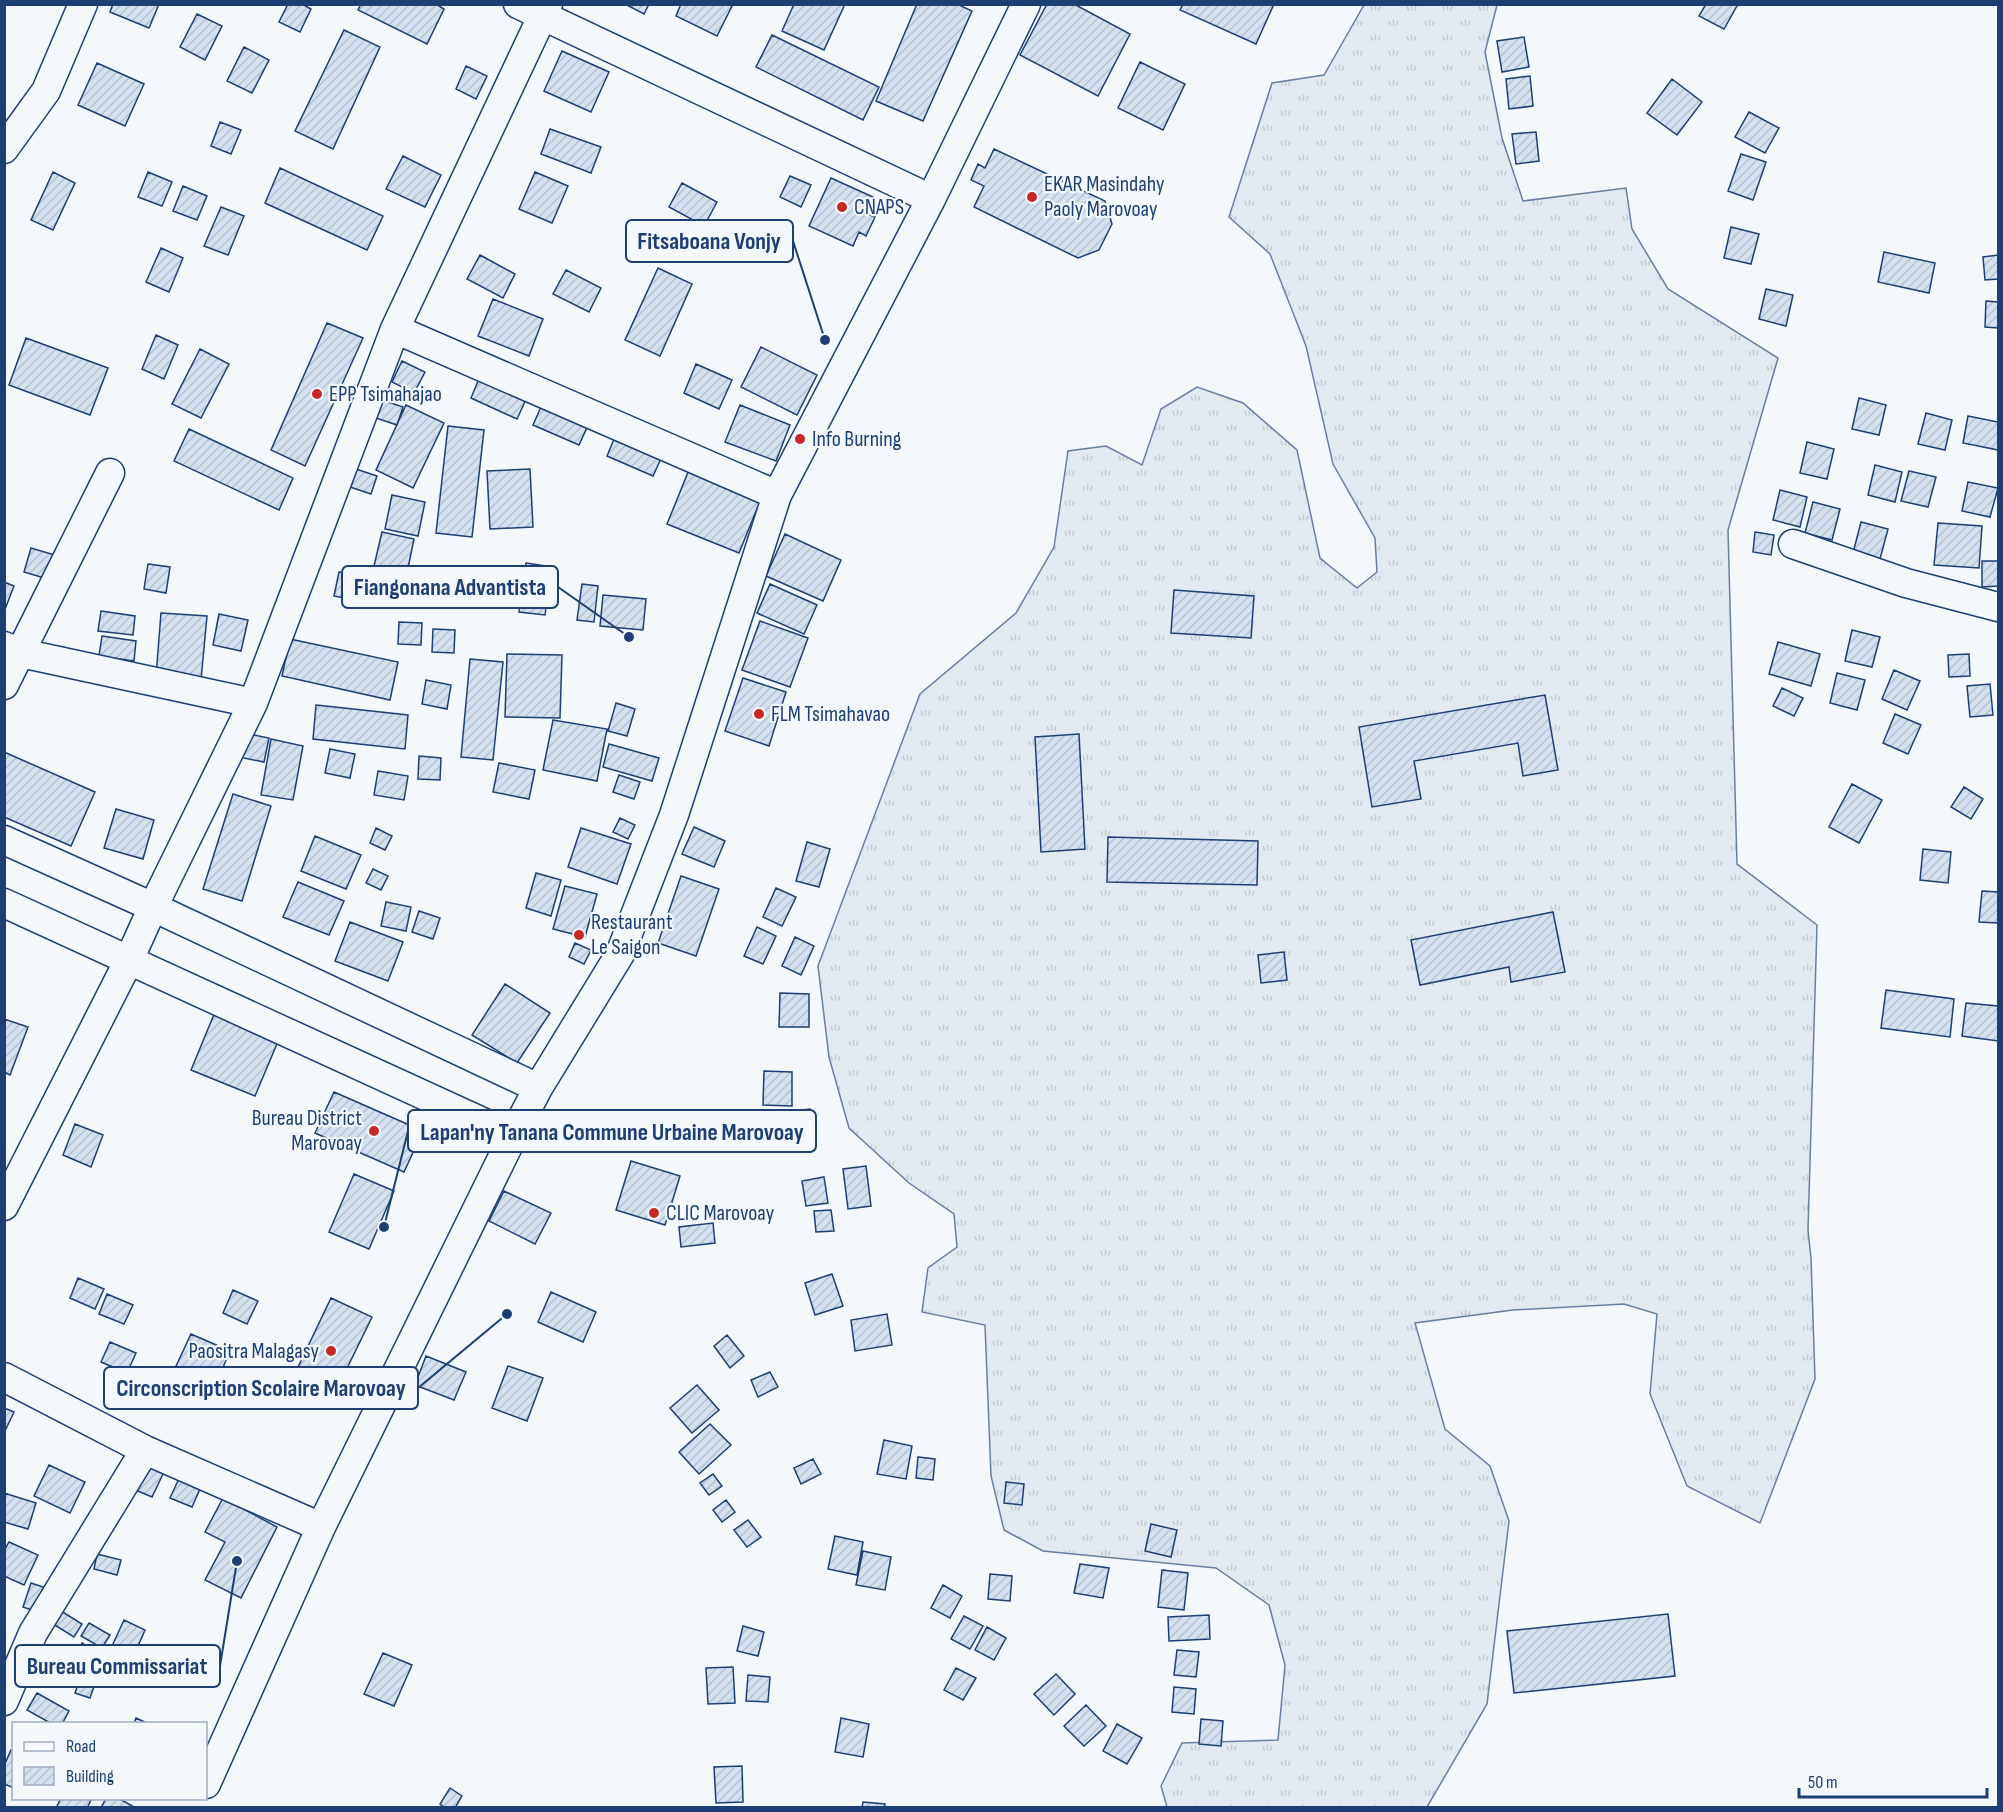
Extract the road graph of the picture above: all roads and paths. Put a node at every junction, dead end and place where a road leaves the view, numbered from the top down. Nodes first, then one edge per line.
1 (83, 4) edge
2 (1026, 4) edge
3 (536, 8) edge
4 (4, 149) edge
5 (931, 199) junction
6 (395, 329) junction
7 (110, 473) dead end
8 (777, 495) junction
9 (1793, 544) dead end
10 (1998, 608) edge
11 (13, 650) edge
12 (4, 685) edge
13 (253, 703) junction
14 (4, 840) edge
15 (4, 903) edge
16 (153, 907) junction
17 (129, 960) junction
18 (538, 1088) junction
19 (513, 1136) junction
20 (4, 1206) edge
21 (4, 1377) edge
22 (145, 1450) junction
23 (321, 1527) junction
24 (4, 1701) edge
25 (207, 1783) edge

1 - 4 street
2 - 5 street
3 - 5 street
3 - 6 street
5 - 8 street
6 - 8 street
6 - 13 street
7 - 11 street
8 - 18 street
9 - 10 street
11 - 12 street
11 - 13 street
13 - 16 street
14 - 16 street
15 - 17 street
16 - 17 street
16 - 18 street
17 - 19 street
17 - 20 street
18 - 19 street
19 - 23 street
21 - 22 street
22 - 23 street
22 - 24 street
23 - 25 street

